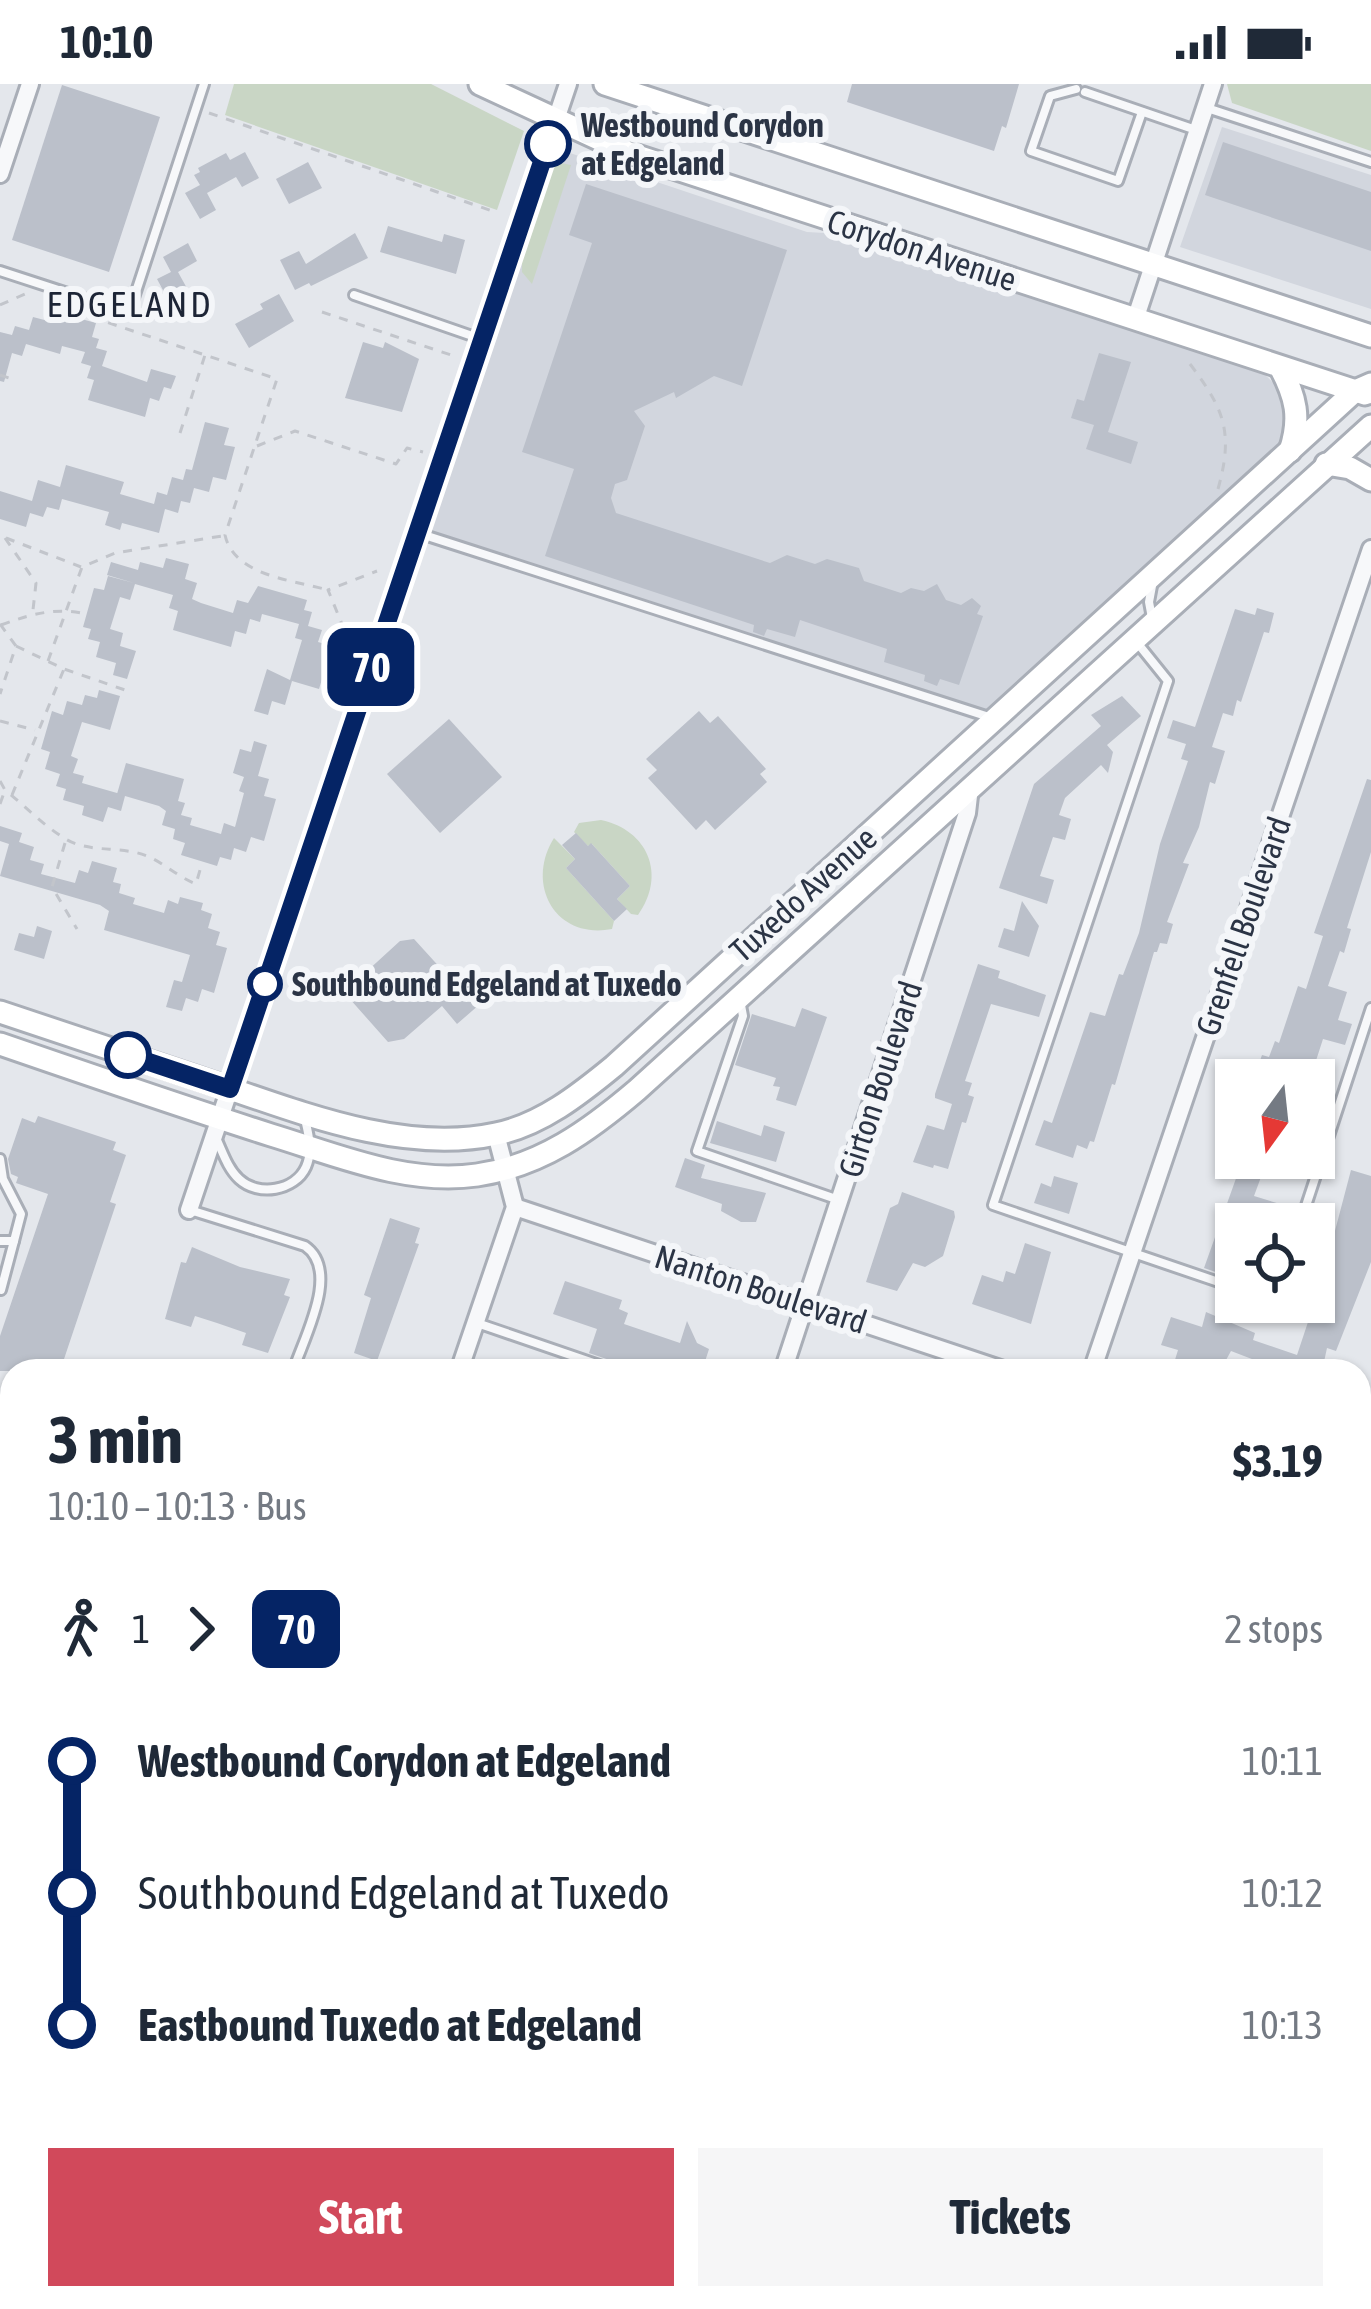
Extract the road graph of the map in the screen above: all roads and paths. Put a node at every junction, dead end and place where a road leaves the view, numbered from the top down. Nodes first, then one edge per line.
1 (30, 84) edge
2 (204, 84) edge
3 (480, 84) edge
4 (568, 84) edge
5 (605, 84) edge
6 (1213, 84) edge
7 (196, 108) junction
8 (1205, 108) junction
9 (1142, 112) junction
10 (556, 120) junction
11 (1198, 130) junction
12 (1371, 162) edge
13 (0, 174) edge
14 (498, 213) dead end
15 (1153, 265) junction
16 (0, 271) edge
17 (23, 293) dead end
18 (354, 295) dead end
19 (0, 305) edge
20 (322, 312) dead end
21 (91, 316) dead end
22 (1135, 320) junction
23 (1371, 336) edge
24 (482, 339) junction
25 (205, 355) junction
26 (475, 362) junction
27 (1190, 364) dead end
28 (1280, 367) junction
29 (0, 374) edge
30 (9, 378) dead end
31 (1366, 391) edge
32 (1371, 425) edge
33 (180, 433) dead end
34 (255, 447) junction
35 (1290, 451) junction
36 (443, 458) junction
37 (1325, 464) junction
38 (1371, 481) edge
39 (1216, 498) dead end
40 (418, 533) junction
41 (225, 536) junction
42 (1371, 549) edge
43 (82, 567) junction
44 (376, 571) dead end
45 (1155, 574) junction
46 (328, 590) junction
47 (67, 609) junction
48 (33, 614) junction
49 (86, 614) dead end
50 (1152, 620) junction
51 (1, 624) edge
52 (1133, 637) junction
53 (16, 646) junction
54 (351, 646) dead end
55 (48, 661) junction
56 (64, 669) junction
57 (128, 691) dead end
58 (0, 694) edge
59 (996, 719) junction
60 (0, 721) edge
61 (36, 730) junction
62 (0, 781) edge
63 (970, 786) junction
64 (5, 790) junction
65 (12, 795) junction
66 (0, 804) edge
67 (66, 840) junction
68 (200, 870) dead end
69 (76, 929) dead end
70 (740, 996) junction
71 (1371, 1008) edge
72 (0, 1012) edge
73 (0, 1044) edge
74 (230, 1089) junction
75 (304, 1112) junction
76 (218, 1127) junction
77 (496, 1134) junction
78 (311, 1147) junction
79 (0, 1159) edge
80 (505, 1169) junction
81 (840, 1201) junction
82 (1307, 1203) edge
83 (515, 1207) junction
84 (189, 1210) joint
85 (0, 1241) edge
86 (14, 1241) junction
87 (1131, 1252) junction
88 (1215, 1281) edge
89 (0, 1292) edge
90 (806, 1305) junction
91 (476, 1322) junction
92 (297, 1359) edge
93 (463, 1359) edge
94 (582, 1359) edge
95 (787, 1359) edge
96 (970, 1359) edge
97 (1096, 1359) edge

1 - 13 street
2 - 7 lane
3 - 10 main road, Corydon Avenue
4 - 10 street
5 - 15 main road, Corydon Avenue
6 - 8 street
7 - 14 path
7 - 16 lane
8 - 11 street
8 - 12 lane
9 - 9 lane
9 - 11 lane
10 - 22 main road, Corydon Avenue
10 - 24 street
11 - 15 street
15 - 22 street
15 - 23 main road, Corydon Avenue
17 - 19 path
18 - 24 lane
20 - 26 path
21 - 25 path
22 - 28 main road, Corydon Avenue
24 - 26 street
25 - 33 path
25 - 34 path
26 - 36 street
27 - 39 path
28 - 31 main road, Corydon Avenue
28 - 35 main road
29 - 30 path
31 - 35 main road, Tuxedo Avenue
32 - 37 main road, Tuxedo Avenue
34 - 36 path
34 - 41 path
35 - 45 main road, Tuxedo Avenue
36 - 40 street
37 - 38 main road
37 - 50 main road, Tuxedo Avenue
40 - 59 lane
40 - 74 street
41 - 43 path
41 - 46 path
42 - 87 street, Grenfell Boulevard
43 - 47 path
43 - 48 path
44 - 46 path
45 - 50 lane
45 - 59 main road, Tuxedo Avenue
46 - 54 path
47 - 48 path
47 - 49 path
47 - 55 path
48 - 51 path
50 - 52 main road, Tuxedo Avenue
51 - 53 path
52 - 63 main road, Tuxedo Avenue
52 - 87 lane
53 - 55 path
53 - 58 path
55 - 56 path
56 - 57 path
56 - 61 path
59 - 77 main road, Tuxedo Avenue
60 - 61 path
61 - 65 path
62 - 64 path
63 - 70 main road, Tuxedo Avenue
63 - 81 street, Girton Boulevard
64 - 65 path
64 - 66 path
65 - 67 path
67 - 68 path
67 - 69 path
70 - 80 main road, Tuxedo Avenue
70 - 81 lane
71 - 82 lane
72 - 74 main road, Tuxedo Avenue
73 - 76 main road, Tuxedo Avenue
74 - 75 main road, Tuxedo Avenue
74 - 76 street
75 - 77 main road, Tuxedo Avenue
75 - 78 lane
76 - 78 main road, Tuxedo Avenue
76 - 78 lane
76 - 84 street
77 - 80 street
78 - 80 main road, Tuxedo Avenue
79 - 86 lane
80 - 83 street
81 - 90 street, Girton Boulevard
83 - 90 street, Nanton Boulevard
83 - 91 street
84 - 92 lane
85 - 86 lane
86 - 89 lane
87 - 88 lane
87 - 97 street, Grenfell Boulevard
90 - 95 street, Girton Boulevard
90 - 96 street, Nanton Boulevard
91 - 93 street
91 - 94 lane

